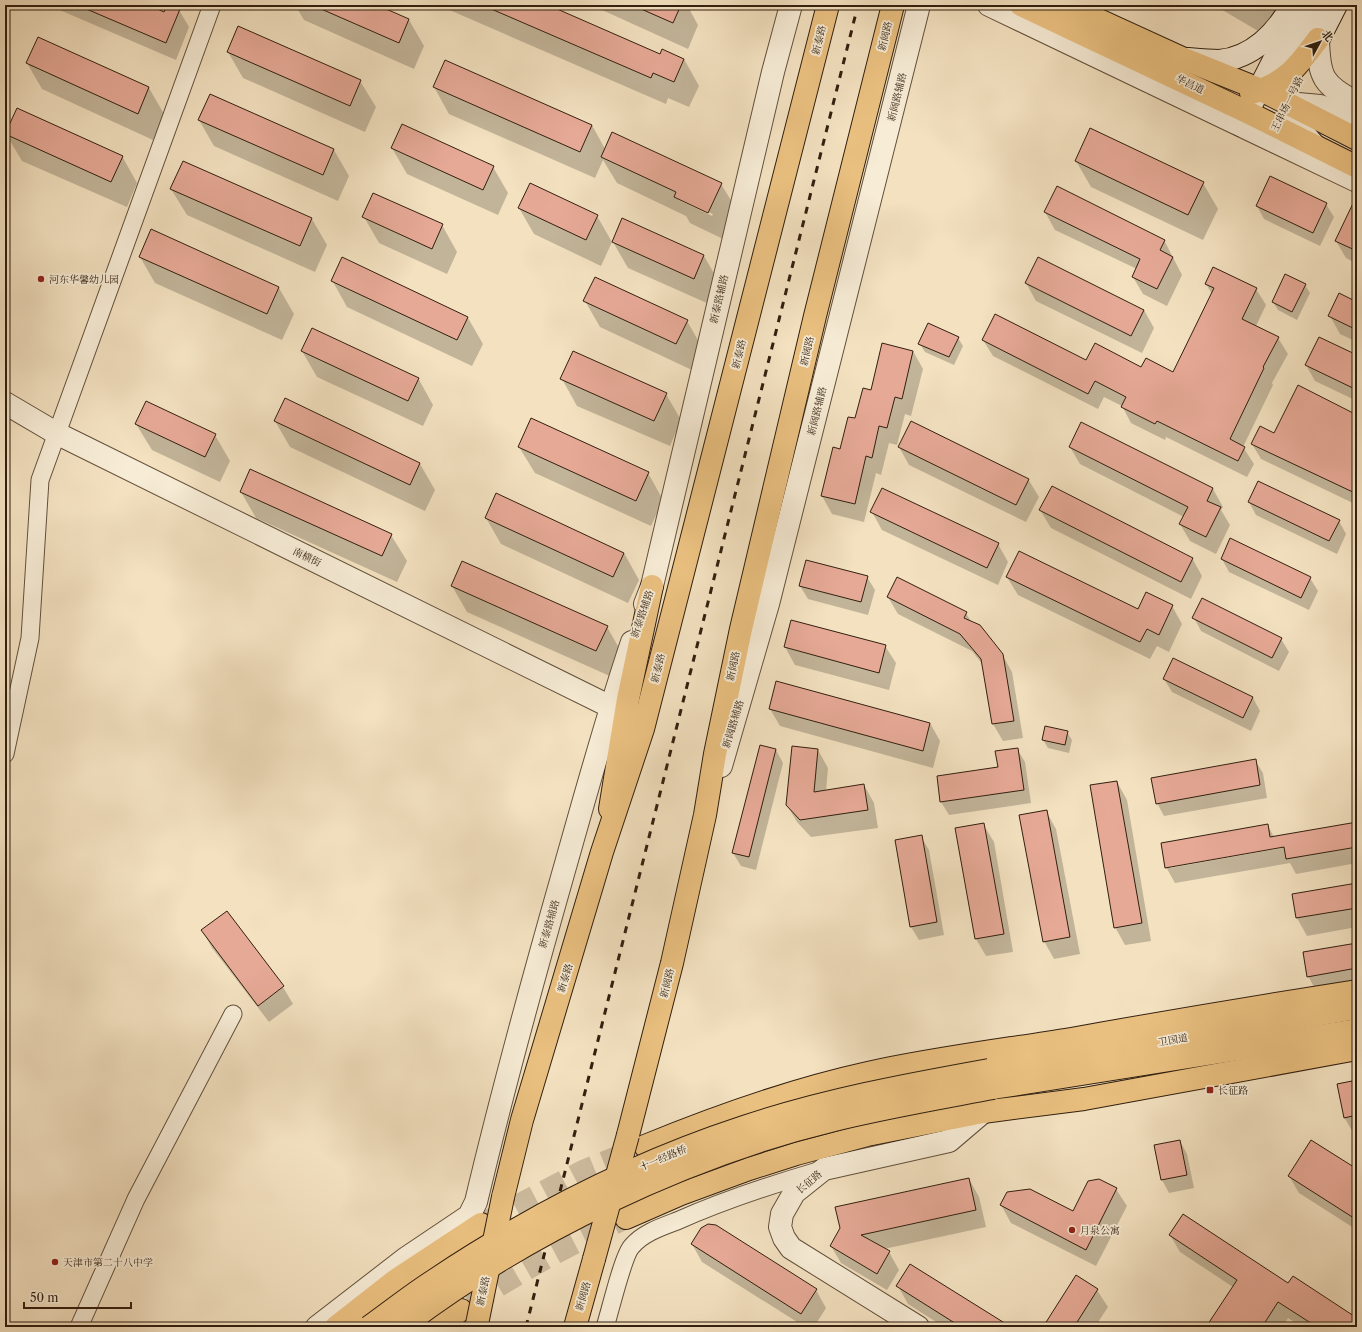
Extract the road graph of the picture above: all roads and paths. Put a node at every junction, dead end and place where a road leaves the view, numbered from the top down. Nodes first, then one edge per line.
1 (212, 5) edge
2 (791, 5) edge
3 (828, 5) edge
4 (893, 5) edge
5 (919, 5) edge
6 (989, 5) edge
7 (1021, 5) edge
8 (1066, 5) edge
9 (1292, 5) edge
10 (1302, 5) edge
11 (1313, 5) edge
12 (1336, 5) edge
13 (1318, 39) junction
14 (1184, 59) junction
15 (1285, 79) junction
16 (1259, 90) junction
17 (1206, 92) junction
18 (1287, 103) junction
19 (1357, 103) edge
20 (1244, 118) junction
21 (1357, 118) edge
22 (1273, 132) junction
23 (1357, 139) edge
24 (1314, 145) junction
25 (1357, 167) edge
26 (1357, 182) edge
27 (5, 403) edge
28 (56, 433) junction
29 (652, 586) junction
30 (611, 707) junction
31 (5, 754) edge
32 (705, 815) junction
33 (602, 852) junction
34 (1357, 991) edge
35 (1357, 1008) edge
36 (233, 1014) dead end
37 (1357, 1030) edge
38 (1357, 1049) edge
39 (973, 1053) junction
40 (991, 1079) junction
41 (983, 1112) junction
42 (636, 1140) junction
43 (824, 1169) junction
44 (626, 1218) tunnel mouth
45 (475, 1220) junction
46 (471, 1321) edge
47 (79, 1327) edge
48 (317, 1327) edge
49 (336, 1327) edge
50 (369, 1327) edge
51 (402, 1327) edge
52 (436, 1327) edge
53 (575, 1327) edge
54 (605, 1327) edge
55 (918, 1327) edge

1 - 28 street
2 - 29 street, 新泰路辅路
3 - 33 main road, 新泰路
4 - 32 main road, 新阔路
5 - 32 street, 新阔路辅路
6 - 20 street
7 - 17 main road, 华昌道
8 - 14 main road, 华昌道
9 - 14 street
10 - 16 street
11 - 15 street
12 - 13 street, 王串场一号路
13 - 15 main road
13 - 18 street, 王串场一号路
13 - 19 street
14 - 16 main road, 华昌道
15 - 16 main road
15 - 18 street
16 - 17 main road
16 - 18 main road, 华昌道
16 - 20 street
17 - 20 main road, 华昌道
18 - 21 street, 华昌道
18 - 22 street, 王串场一号路
18 - 23 main road, 华昌道
18 - 24 street
20 - 22 main road, 华昌道
22 - 24 main road, 华昌道
22 - 26 street
24 - 25 main road, 华昌道
27 - 28 street, 南横街
28 - 30 street, 南横街
28 - 31 street
29 - 30 street, 新泰路辅路
29 - 33 main road
30 - 45 street, 新泰路辅路
32 - 42 main road, 新阔路
33 - 46 main road, 新泰路, bridge
34 - 39 main road
35 - 40 main road, 卫国道
36 - 47 street
37 - 40 main road, 卫国道
38 - 41 main road
39 - 41 street
39 - 42 main road
40 - 50 main road, 十一经路桥, bridge
40 - 51 main road, 十一经路桥, bridge
41 - 43 street, 长征路
41 - 44 main road
42 - 53 main road, 新阔路, bridge
43 - 54 street
43 - 55 street, 长征路
45 - 48 street
45 - 49 main road
46 - 52 main road

